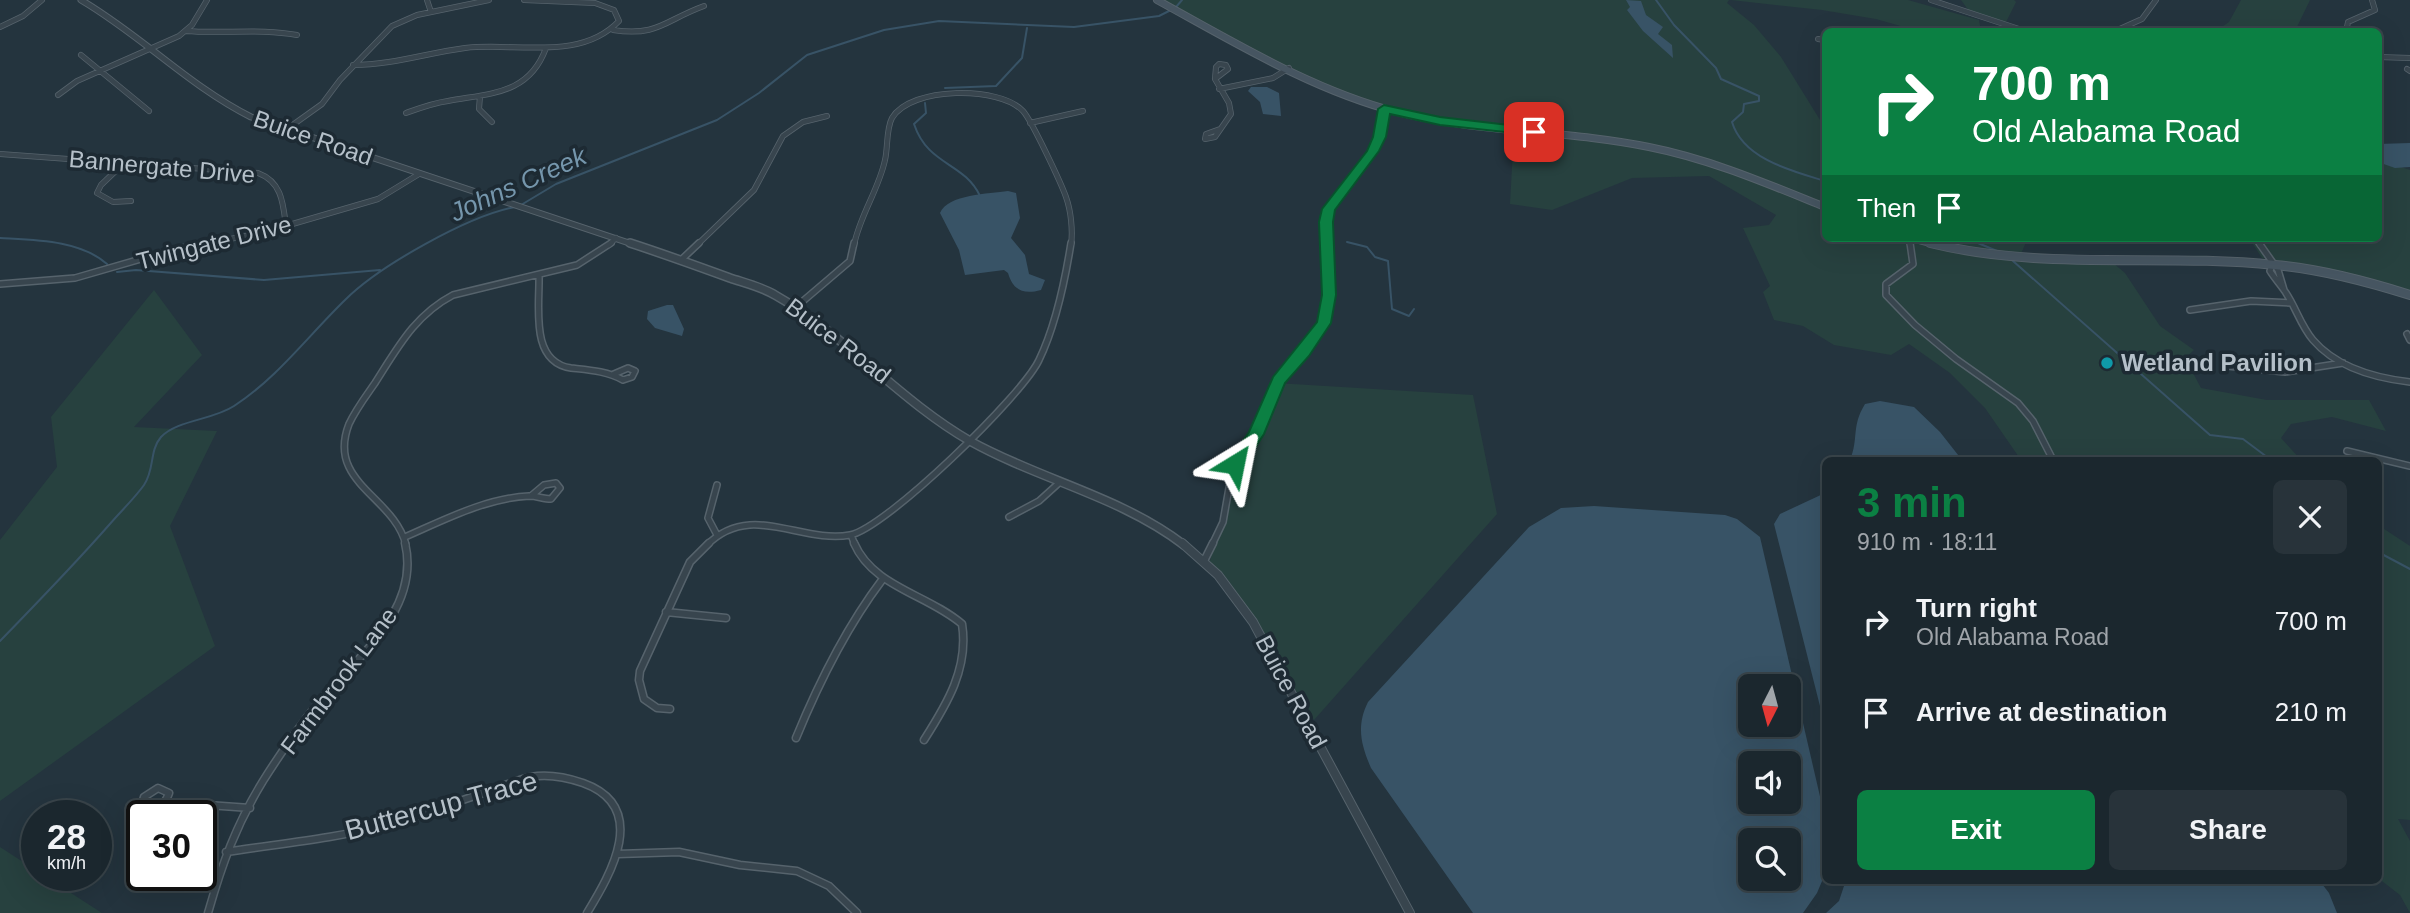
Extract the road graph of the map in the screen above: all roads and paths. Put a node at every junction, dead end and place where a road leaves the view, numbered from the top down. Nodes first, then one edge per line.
1 (42, 0) edge
2 (81, 0) edge
3 (207, 0) edge
4 (427, 0) edge
5 (489, 0) edge
6 (524, 0) edge
7 (1931, 0) edge
8 (2156, 0) edge
9 (2372, 0) edge
10 (1160, 2) edge
11 (704, 6) dead end
12 (431, 12) junction
13 (0, 27) edge
14 (2016, 28) edge
15 (2122, 28) edge
16 (2347, 28) edge
17 (613, 30) junction
18 (186, 31) junction
19 (297, 35) dead end
20 (179, 36) joint
21 (1818, 39) dead end
22 (1822, 40) edge
23 (546, 48) junction
24 (149, 49) junction
25 (81, 55) dead end
26 (2382, 57) edge
27 (2410, 58) edge
28 (353, 65) junction
29 (1289, 68) junction
30 (99, 70) junction
31 (1215, 79) dead end
32 (1219, 89) junction
33 (58, 95) dead end
34 (480, 96) junction
35 (1384, 109) junction
36 (149, 111) dead end
37 (1083, 111) dead end
38 (406, 113) dead end
39 (827, 116) dead end
40 (492, 122) dead end
41 (1030, 122) junction
42 (287, 129) junction
43 (1220, 129) dead end
44 (0, 154) edge
45 (124, 163) junction
46 (419, 174) junction
47 (131, 201) dead end
48 (1822, 206) edge
49 (286, 226) junction
50 (616, 238) junction
51 (1910, 242) edge
52 (1928, 242) edge
53 (2258, 242) edge
54 (681, 260) junction
55 (2272, 264) junction
56 (539, 275) junction
57 (0, 284) edge
58 (2410, 295) edge
59 (2291, 303) junction
60 (796, 307) junction
61 (2190, 310) dead end
62 (2343, 363) junction
63 (2227, 366) dead end
64 (614, 374) dead end
65 (2410, 382) edge
66 (971, 441) junction
67 (2347, 451) dead end
68 (2051, 457) edge
69 (2372, 457) edge
70 (2382, 459) edge
71 (2410, 466) edge
72 (1060, 482) junction
73 (717, 485) dead end
74 (531, 496) junction
75 (1009, 517) dead end
76 (718, 535) junction
77 (851, 535) junction
78 (405, 537) junction
79 (1204, 561) junction
80 (882, 580) junction
81 (666, 612) junction
82 (726, 618) dead end
83 (670, 709) dead end
84 (796, 738) dead end
85 (924, 740) dead end
86 (166, 802) joint
87 (217, 806) edge
88 (250, 808) junction
89 (226, 852) junction
90 (618, 854) junction
91 (208, 913) edge
92 (587, 913) edge
93 (857, 913) edge
94 (1410, 913) edge

1 - 13 street
2 - 24 street, Buice Road
3 - 18 street
4 - 12 street
5 - 12 street
6 - 17 street
7 - 14 street
8 - 15 street
9 - 16 street
10 - 29 main road
11 - 17 street
12 - 28 street
17 - 23 street
18 - 19 street
18 - 20 street
20 - 24 street
21 - 22 street
23 - 28 street
23 - 34 street
24 - 30 street
24 - 42 street, Buice Road
25 - 30 street
26 - 27 street
28 - 42 street
29 - 32 street
29 - 35 main road
30 - 33 street
30 - 36 street
31 - 32 street
32 - 43 street
34 - 38 street
34 - 40 street
35 - 48 main road
35 - 79 street
37 - 41 street
39 - 54 street
41 - 60 street
41 - 66 street
42 - 46 street, Buice Road
44 - 45 street, Bannergate Drive
45 - 47 street
45 - 49 street, Bannergate Drive
46 - 49 street, Twingate Drive
46 - 50 street, Buice Road
49 - 57 street, Twingate Drive
50 - 54 street, Buice Road
50 - 56 street, Farmbrook Lane
51 - 68 street
52 - 55 main road
53 - 55 street
54 - 60 street, Buice Road
55 - 58 main road
55 - 59 street
56 - 64 street
56 - 78 street, Farmbrook Lane
59 - 61 street
59 - 62 street
60 - 66 street, Buice Road
62 - 63 street
62 - 65 street
66 - 72 street, Buice Road
66 - 77 street
67 - 69 street
70 - 71 street
72 - 75 street
72 - 79 street, Buice Road
73 - 76 street
74 - 74 street
74 - 78 street
76 - 77 street
76 - 81 street
77 - 80 street
78 - 88 street, Farmbrook Lane
79 - 94 street, Buice Road
80 - 84 street
80 - 85 street
81 - 82 street
81 - 83 street
86 - 86 street
87 - 88 street
88 - 89 street, Farmbrook Lane
89 - 90 street, Buttercup Trace
89 - 91 street, Farmbrook Lane
90 - 92 street, Buttercup Trace
90 - 93 street

